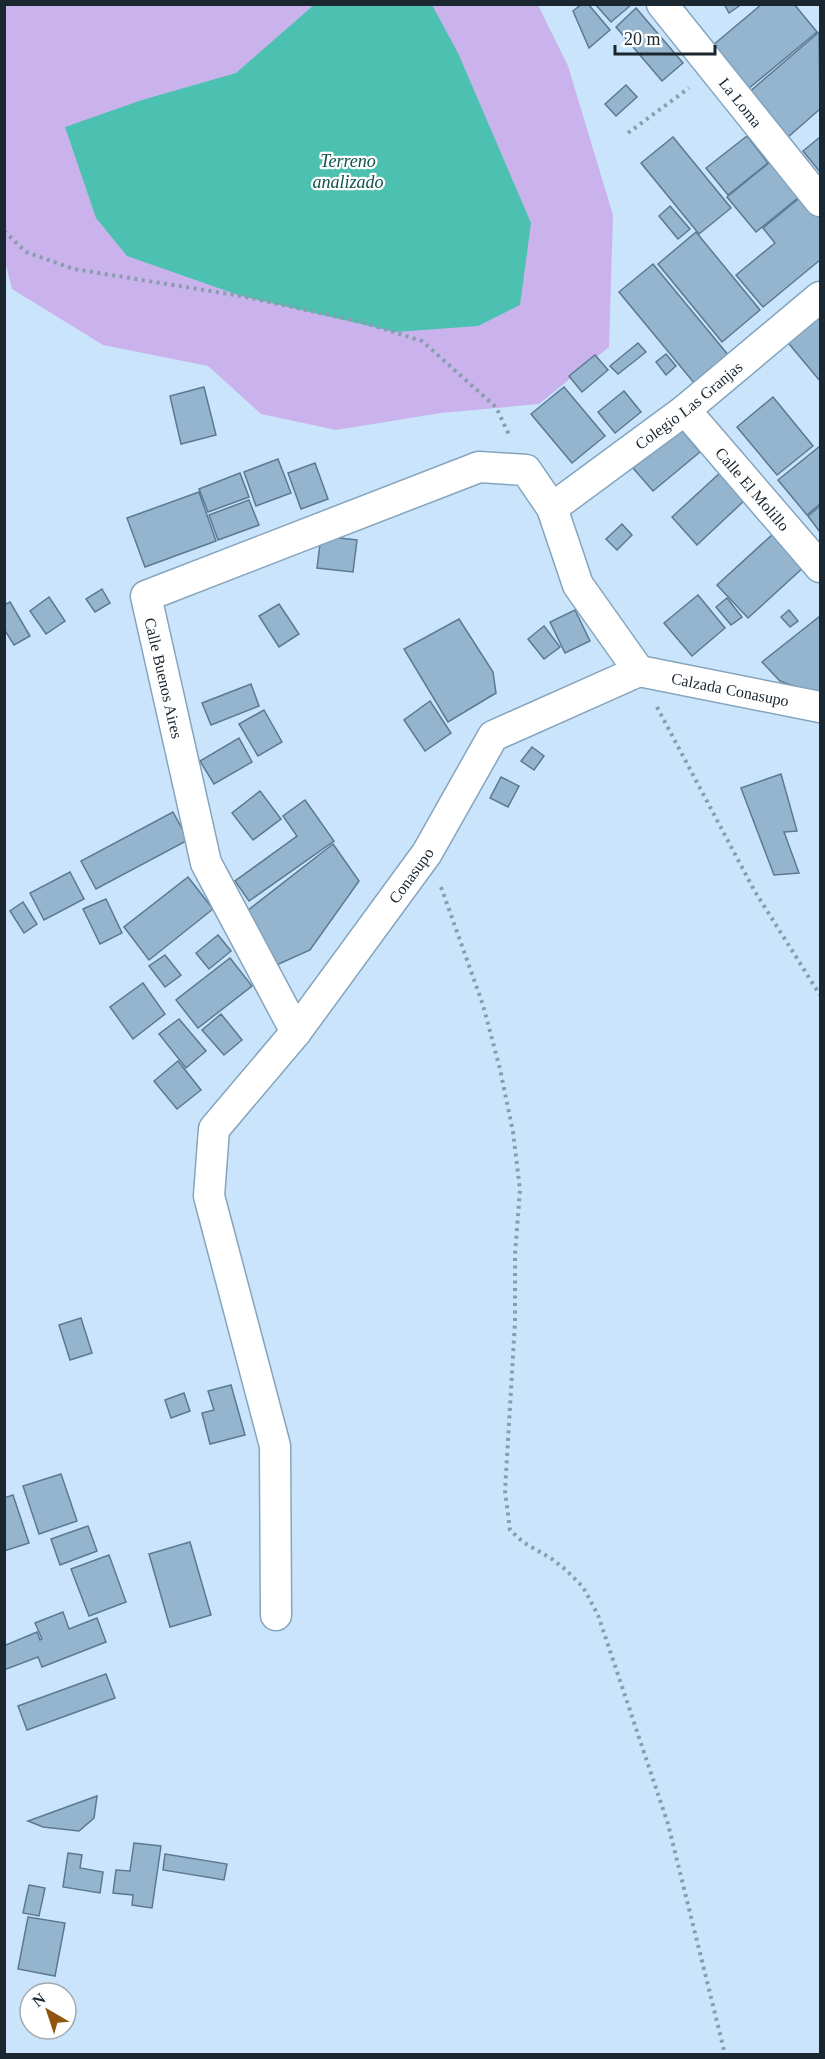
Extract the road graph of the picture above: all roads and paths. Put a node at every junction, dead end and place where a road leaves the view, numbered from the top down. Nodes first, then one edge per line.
1 (662, 4) edge
2 (714, 70) junction
3 (628, 133) dead end
4 (820, 201) edge
5 (4, 231) edge
6 (820, 297) edge
7 (684, 410) junction
8 (526, 470) junction
9 (552, 508) junction
10 (820, 567) edge
11 (639, 671) junction
12 (820, 707) edge
13 (427, 853) junction
14 (820, 995) edge
15 (296, 1032) junction
16 (276, 1615) dead end
17 (725, 2055) edge

1 - 2 street, La Loma
2 - 3 path
2 - 4 street, La Loma
5 - 8 path
6 - 7 street, Colegio Las Granjas
7 - 9 street, Colegio Las Granjas
7 - 10 street, Calle El Molillo
8 - 9 street
8 - 15 street, Calle Buenos Aires
9 - 11 street
11 - 12 street, Calzada Conasupo
11 - 13 street, Conasupo
11 - 14 path
13 - 15 street, Conasupo
13 - 17 path
15 - 16 street, Conasupo

